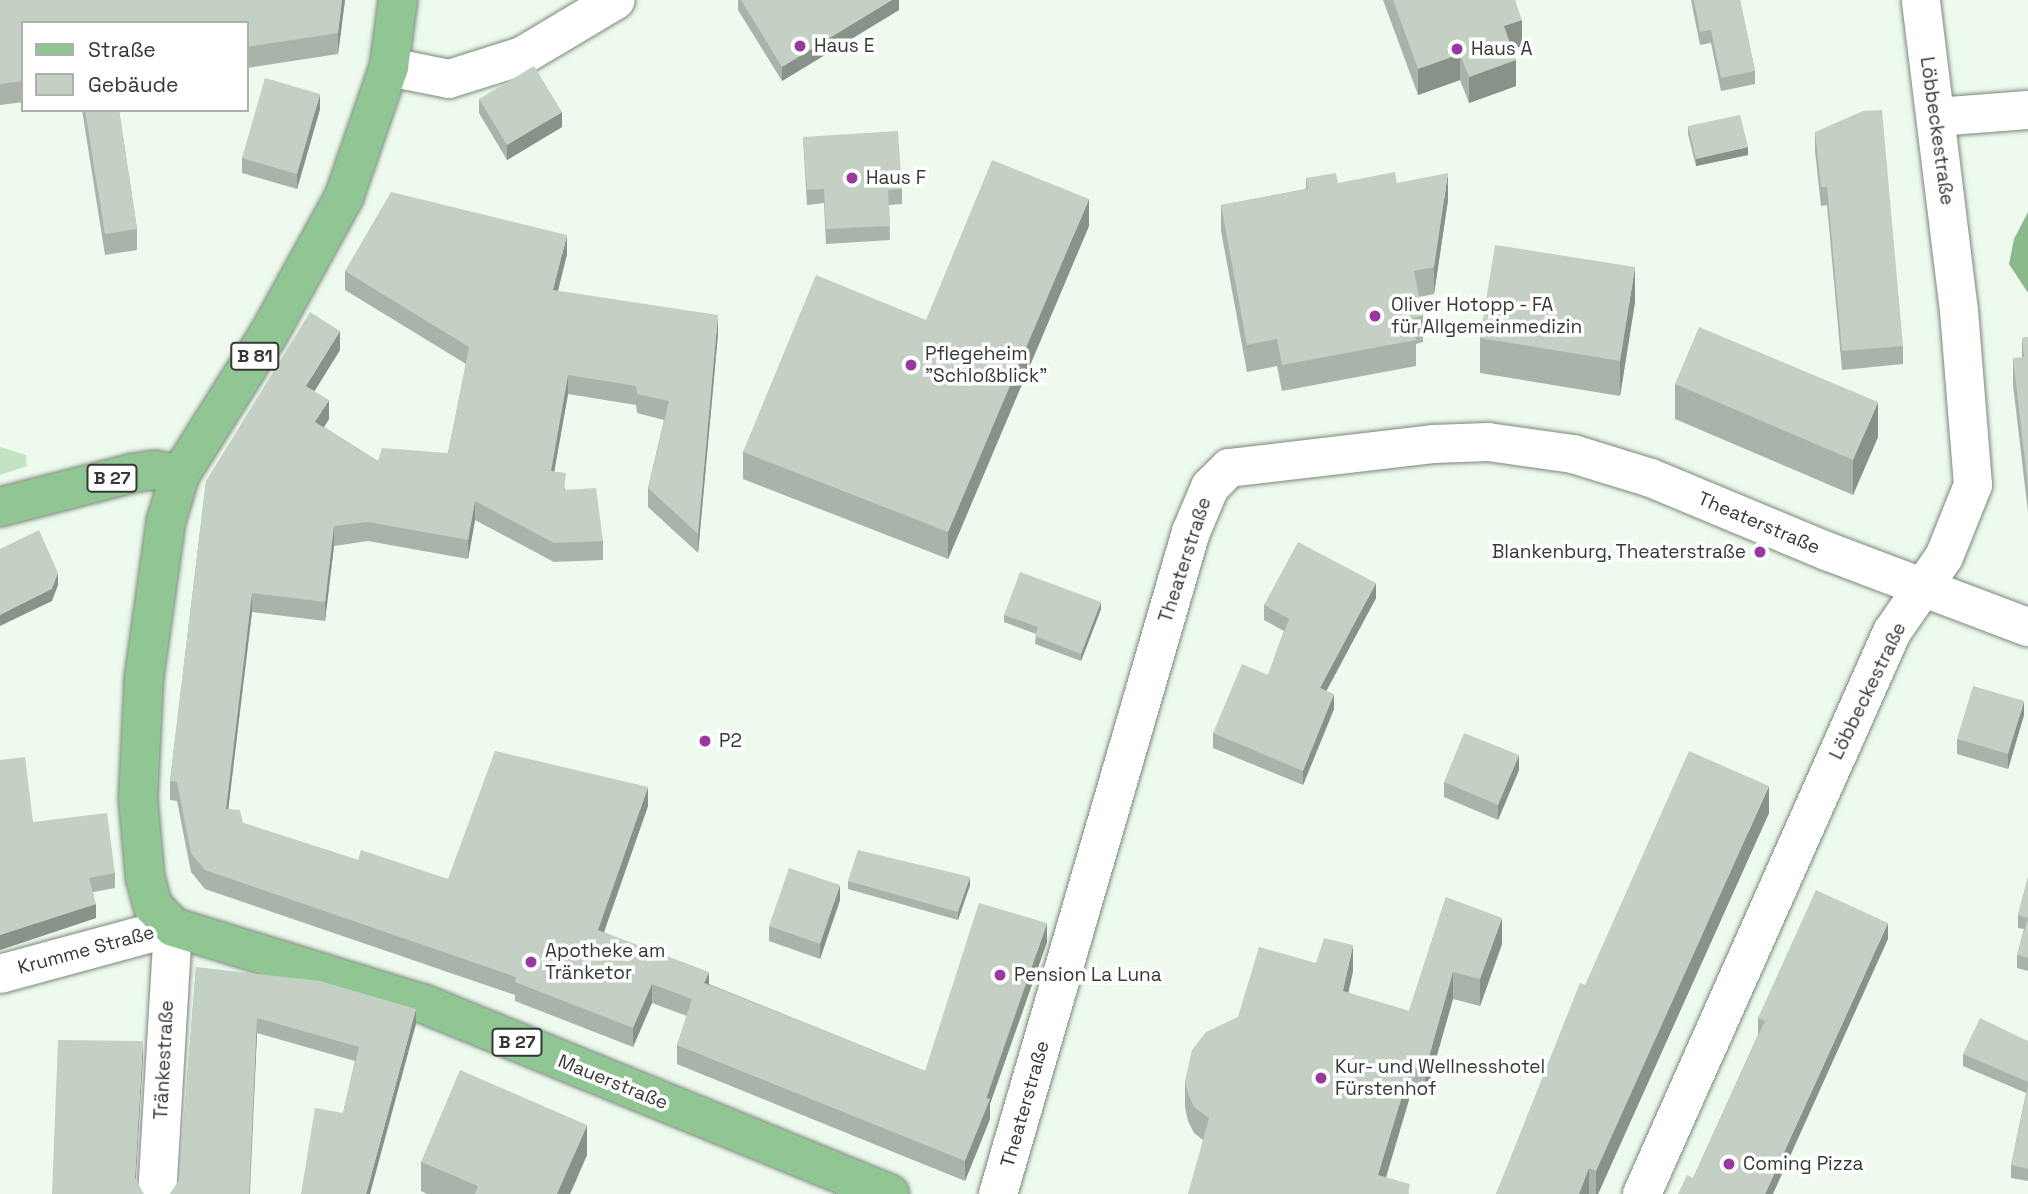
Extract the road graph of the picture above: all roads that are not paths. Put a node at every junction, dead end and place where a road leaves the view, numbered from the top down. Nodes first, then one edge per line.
1 (398, 0) edge
2 (616, 0) edge
3 (1921, 0) edge
4 (389, 67) junction
5 (2028, 110) edge
6 (1936, 117) junction
7 (180, 475) junction
8 (0, 507) edge
9 (1924, 589) junction
10 (2028, 627) edge
11 (173, 927) junction
12 (0, 974) edge
13 (157, 1194) edge
14 (890, 1194) edge
15 (998, 1194) edge
16 (1642, 1194) edge

1 - 4 main road, B 81
2 - 4 street
3 - 6 street, Löbbeckestraße
4 - 7 main road, B 81
5 - 6 street
6 - 9 street, Löbbeckestraße
7 - 8 main road, B 27
7 - 11 main road
9 - 10 street, Theaterstraße
9 - 15 street, Theaterstraße
9 - 16 street, Löbbeckestraße
11 - 12 street, Krumme Straße
11 - 13 street, Tränkestraße
11 - 14 main road, Mauerstraße / B 27

